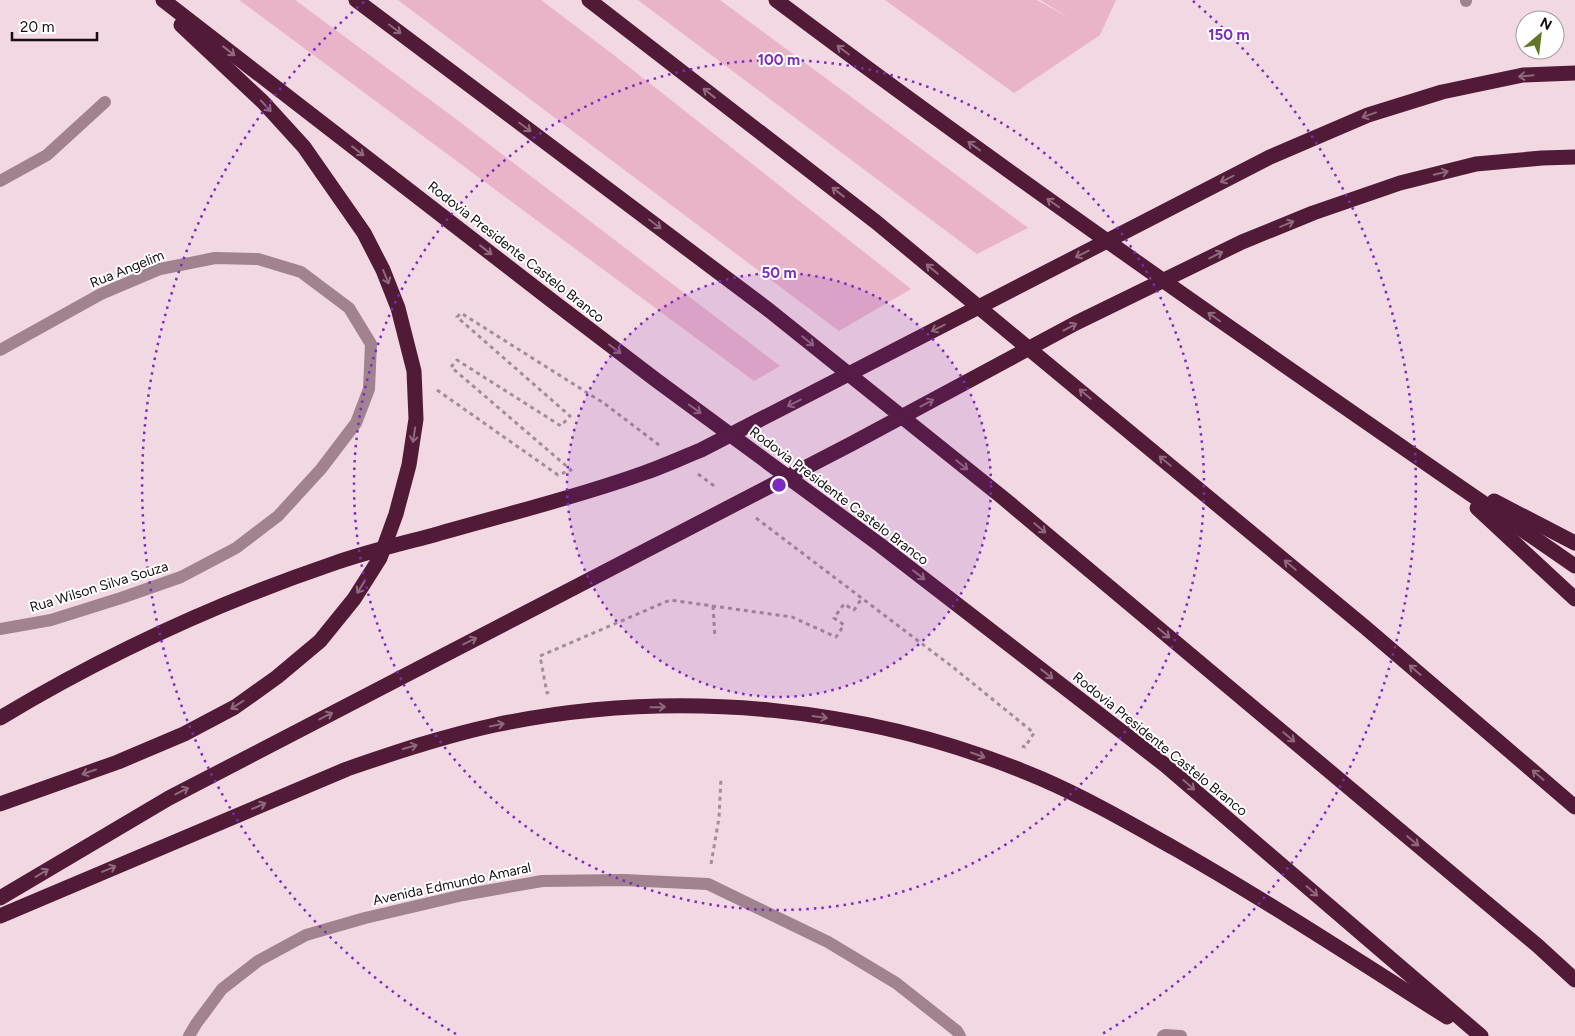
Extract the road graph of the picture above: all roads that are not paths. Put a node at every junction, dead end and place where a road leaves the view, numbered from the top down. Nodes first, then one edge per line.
1 (154, 0) edge
2 (163, 0) edge
3 (356, 0) edge
4 (589, 0) edge
5 (776, 0) edge
6 (1575, 73) edge
7 (105, 102) dead end
8 (1575, 157) edge
9 (0, 181) edge
10 (0, 350) edge
11 (356, 423) joint
12 (1439, 473) junction
13 (1575, 542) edge
14 (1575, 566) edge
15 (1575, 599) edge
16 (0, 629) edge
17 (0, 718) edge
18 (0, 804) edge
19 (1575, 807) edge
20 (0, 898) edge
21 (0, 916) edge
22 (1575, 980) edge
23 (189, 1036) edge
24 (960, 1036) edge
25 (1163, 1036) edge
26 (1181, 1036) edge
27 (1479, 1036) edge

1 -> 18 highway
2 -> 27 highway, Rodovia Presidente Castelo Branco
3 -> 22 highway
19 -> 4 highway
12 -> 5 highway
6 -> 17 highway
7 - 9 street
20 -> 8 highway
10 - 11 street, Rua Angelim
11 - 16 street, Rua Wilson Silva Souza
12 - 13 highway
12 - 14 highway
12 - 15 highway
21 -> 27 highway
23 - 24 street, Avenida Edmundo Amaral
25 - 26 street

